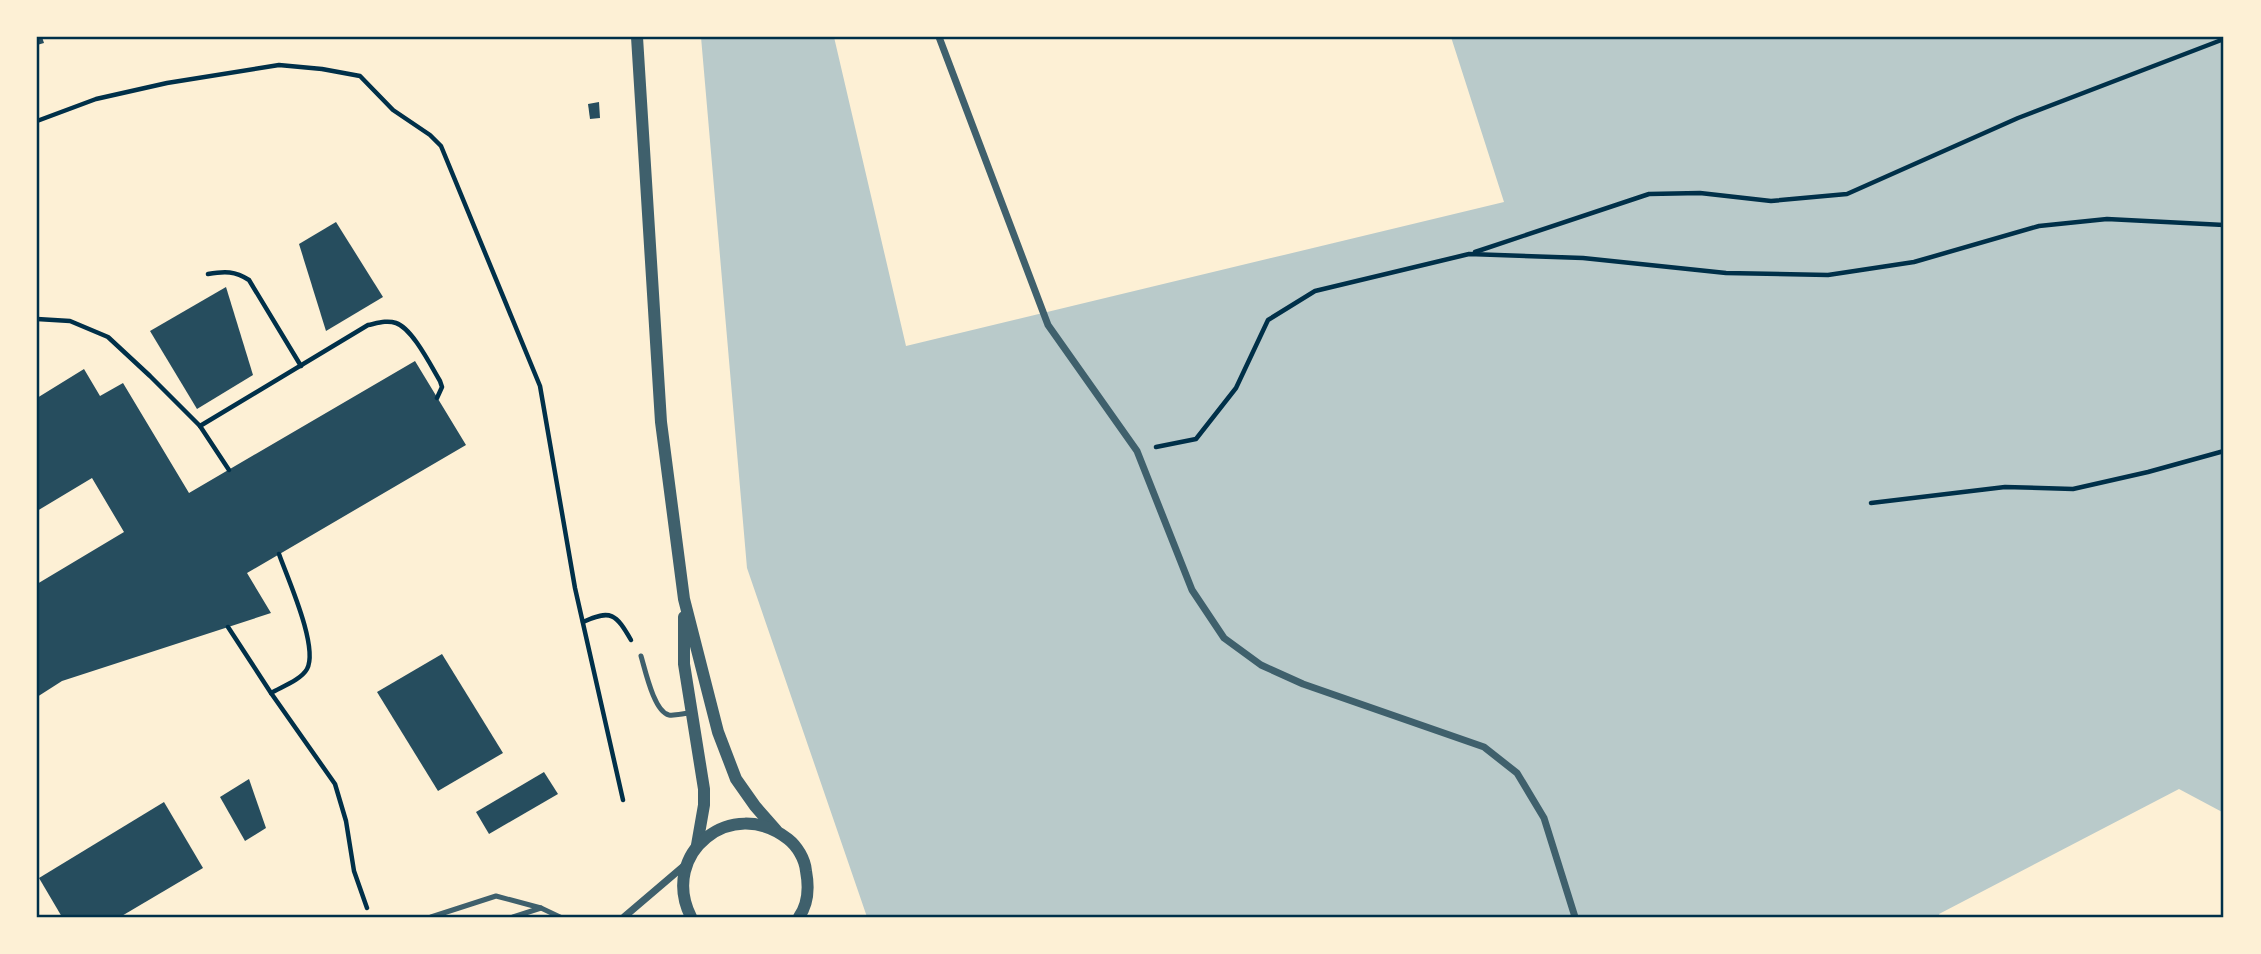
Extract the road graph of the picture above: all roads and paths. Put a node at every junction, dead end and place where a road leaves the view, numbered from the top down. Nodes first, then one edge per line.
1 (637, 37) edge
2 (939, 37) edge
3 (2224, 39) edge
4 (37, 121) edge
5 (2224, 225) edge
6 (1469, 254) junction
7 (208, 274) dead end
8 (37, 319) edge
9 (301, 366) junction
10 (437, 398) dead end
11 (200, 426) junction
12 (1137, 451) junction
13 (2224, 451) edge
14 (229, 470) dead end
15 (1871, 503) dead end
16 (279, 554) dead end
17 (684, 600) junction
18 (583, 622) junction
19 (228, 627) dead end
20 (641, 656) joint
21 (271, 693) junction
22 (691, 713) junction
23 (622, 800) dead end
24 (776, 830) junction
25 (697, 845) junction
26 (686, 864) junction
27 (367, 908) dead end
28 (541, 908) junction
29 (431, 917) edge
30 (513, 917) edge
31 (560, 917) edge
32 (624, 917) edge
33 (691, 917) edge
34 (799, 917) edge
35 (1575, 917) edge

1 - 17 street
2 - 12 street
3 - 6 path
4 - 18 path
5 - 6 path
6 - 12 path
7 - 9 path
8 - 11 path
9 - 10 path
9 - 11 path
11 - 14 path
12 - 35 street
13 - 15 path
16 - 21 path
17 - 22 street
17 - 24 street
18 - 20 path
18 - 23 path
19 - 21 path
20 - 22 lane
21 - 27 path
22 - 25 street
24 - 25 street
24 - 34 street
25 - 26 street
26 - 32 street
26 - 33 street
28 - 29 lane
28 - 30 lane
28 - 31 lane

